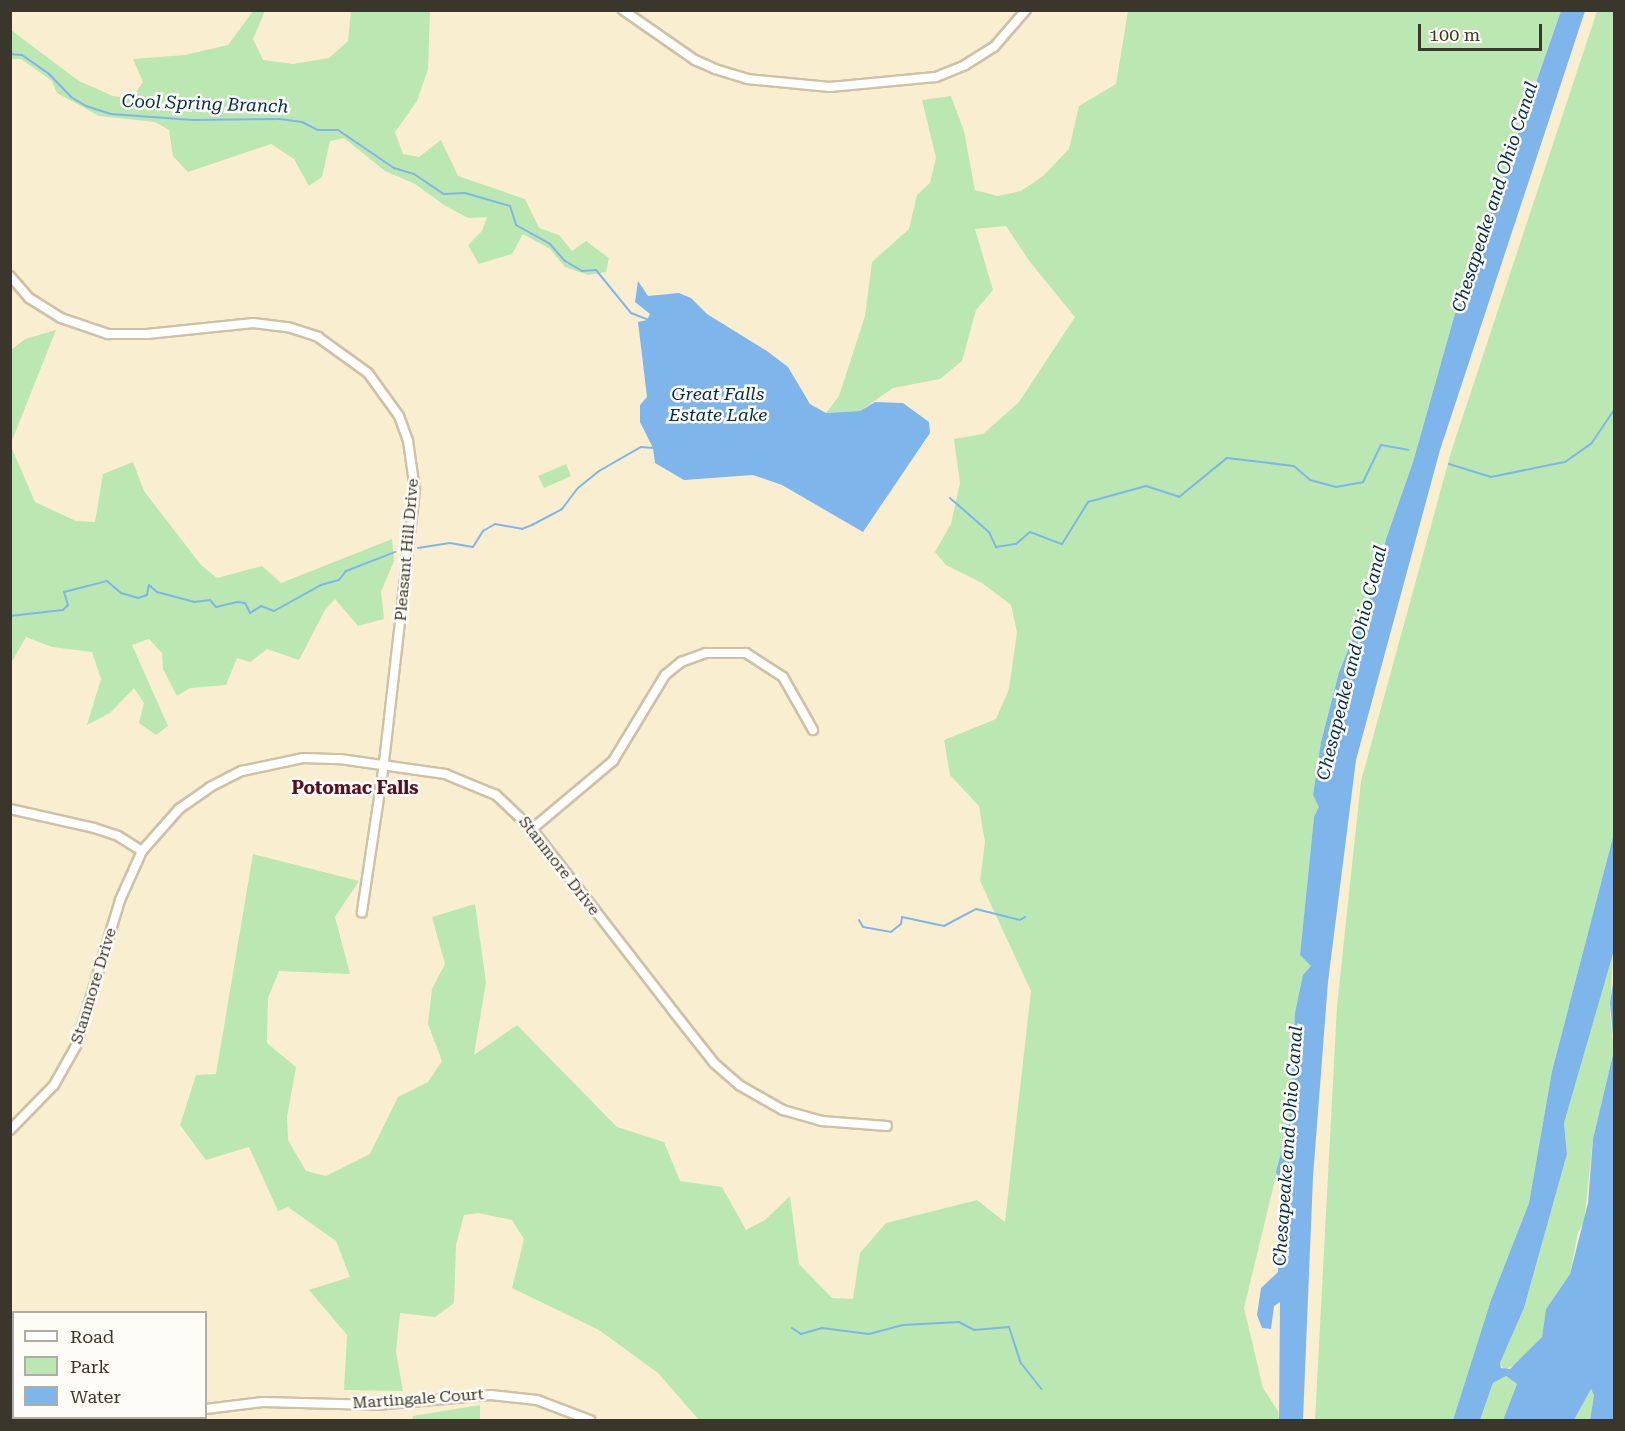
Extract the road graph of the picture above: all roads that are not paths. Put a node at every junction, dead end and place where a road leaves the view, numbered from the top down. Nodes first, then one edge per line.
1 (623, 10) edge
2 (1026, 10) edge
3 (10, 276) edge
4 (813, 730) dead end
5 (384, 764) junction
6 (10, 809) edge
7 (532, 829) junction
8 (142, 851) junction
9 (362, 912) dead end
10 (887, 1126) dead end
11 (10, 1130) edge
12 (207, 1409) edge
13 (590, 1420) edge

1 - 2 street
3 - 5 street, Pleasant Hill Drive
4 - 7 street
5 - 7 street, Stanmore Drive
5 - 8 street, Stanmore Drive
5 - 9 street, Pleasant Hill Drive
6 - 8 street
7 - 10 street, Stanmore Drive
8 - 11 street, Stanmore Drive
12 - 13 street, Martingale Court

